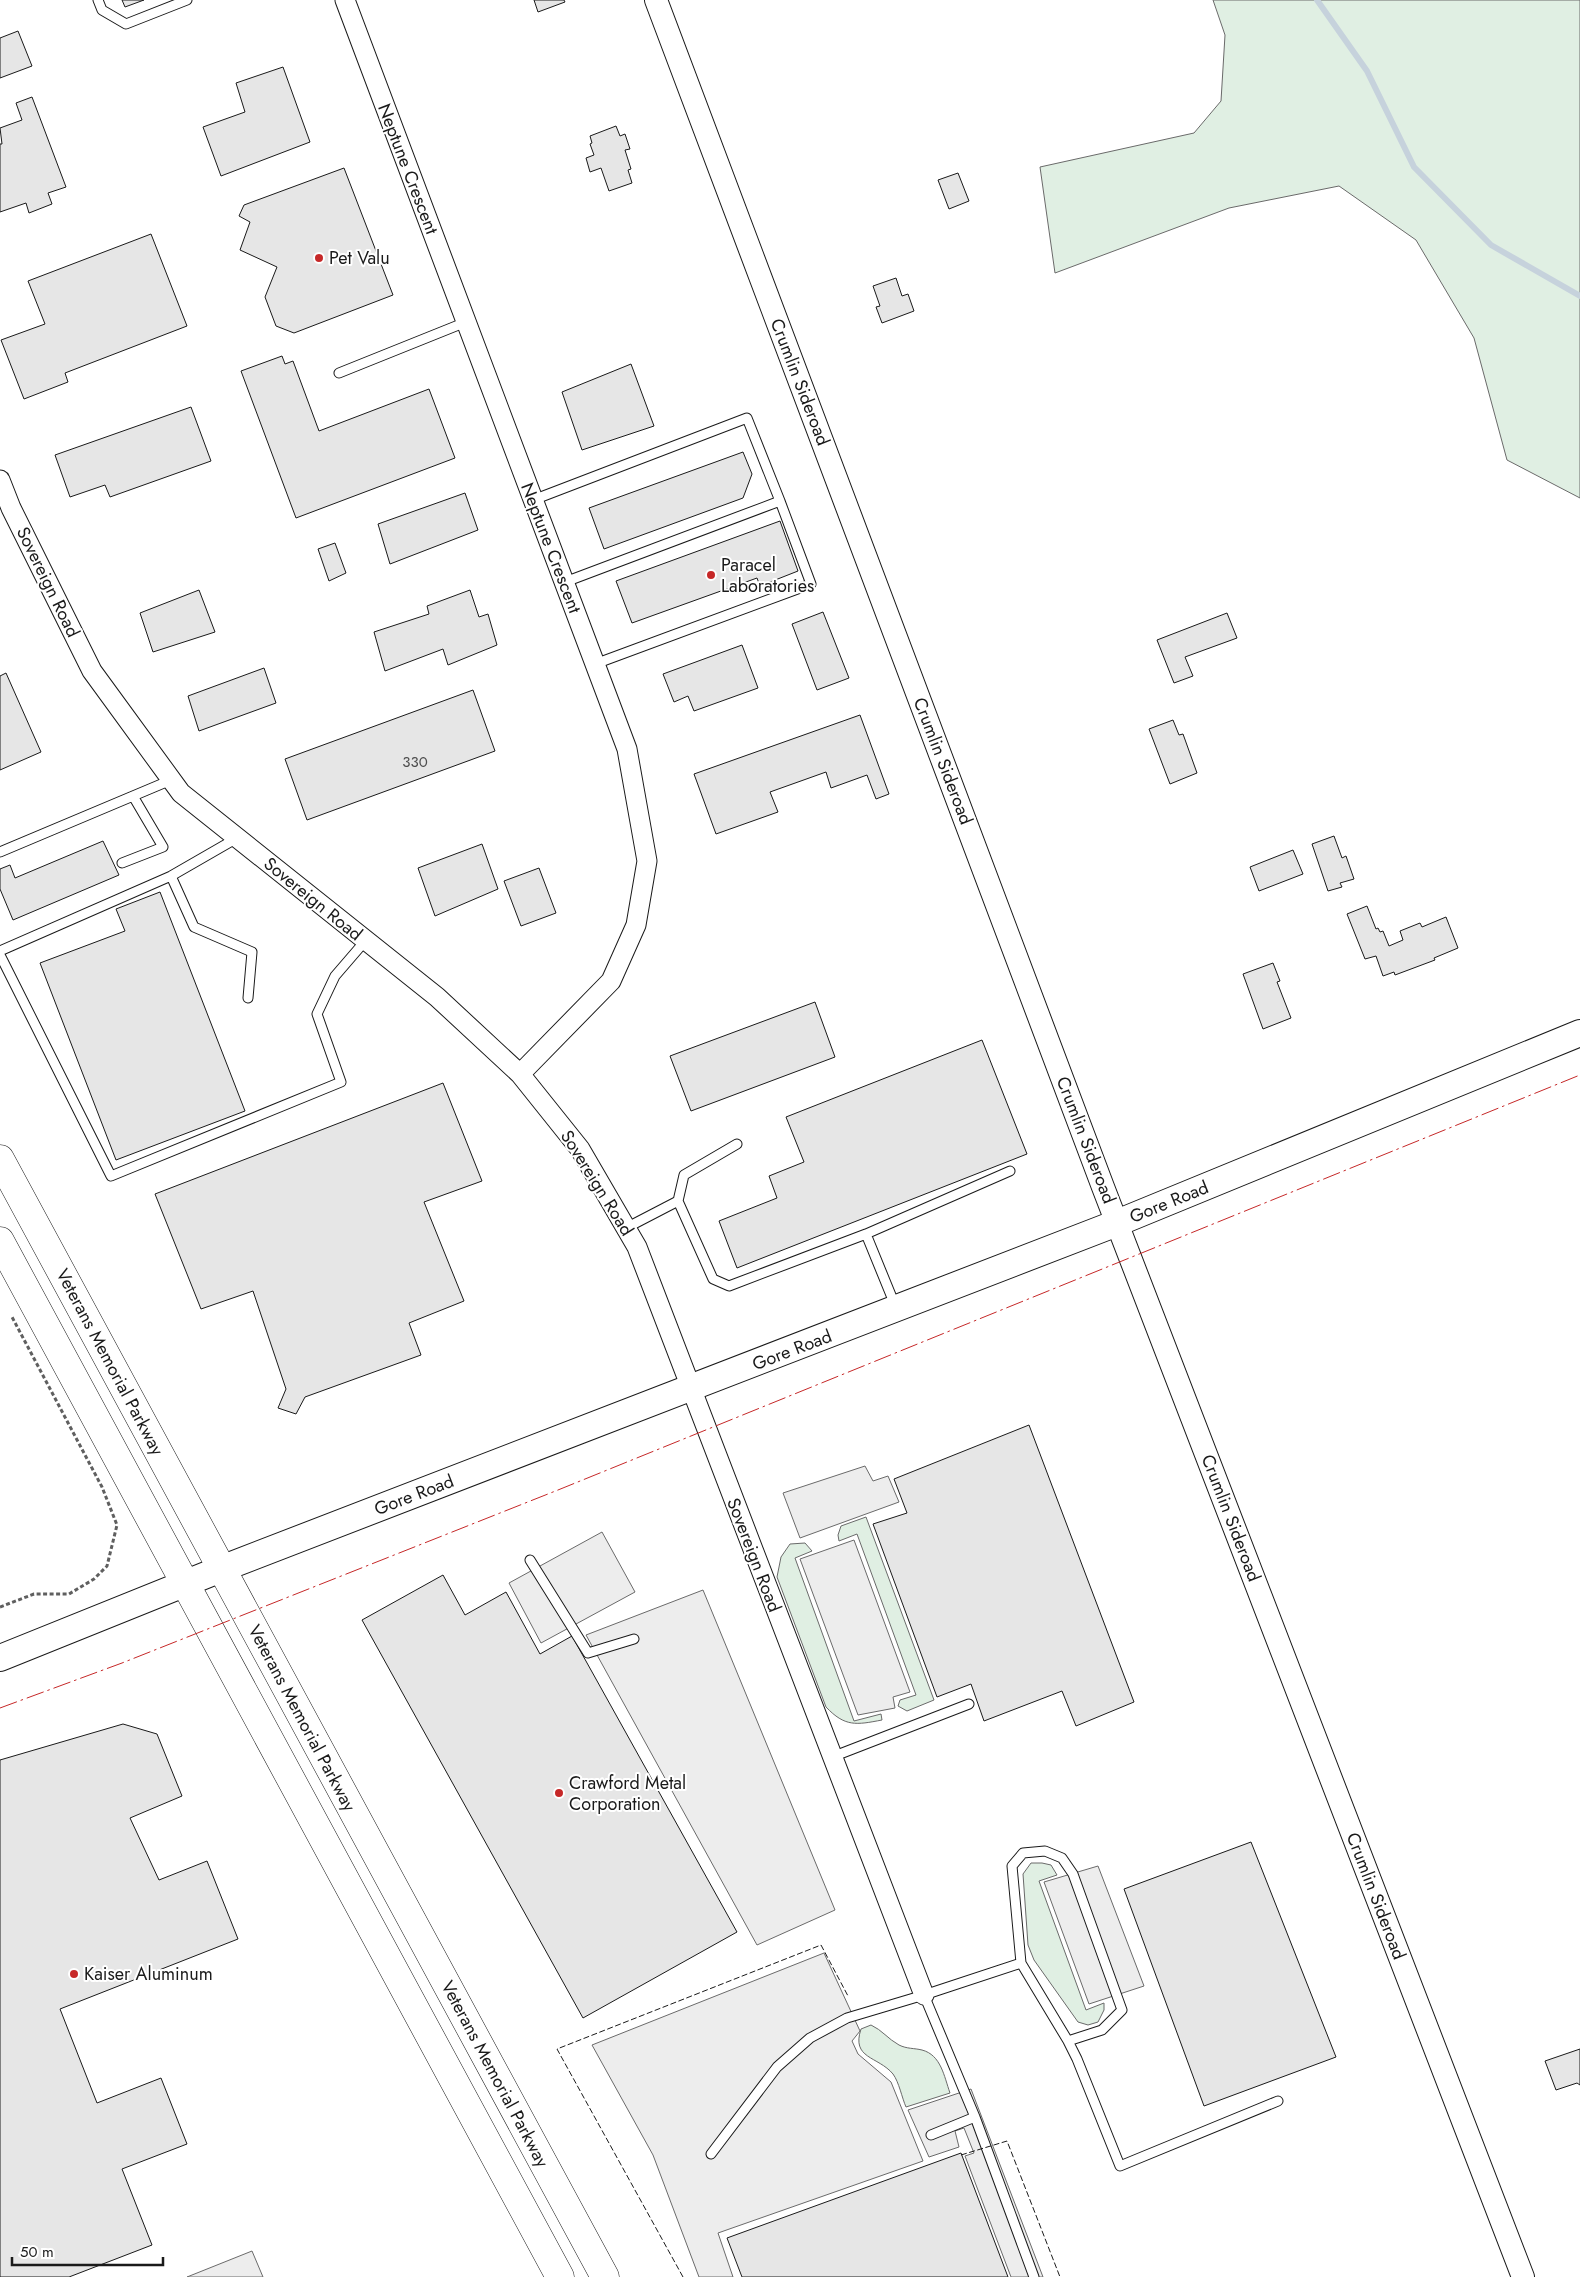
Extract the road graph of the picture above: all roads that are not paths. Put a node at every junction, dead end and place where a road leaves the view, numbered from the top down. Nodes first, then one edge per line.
1 (98, 0) edge
2 (187, 0) edge
3 (345, 0) edge
4 (656, 0) edge
5 (466, 322) junction
6 (339, 373) dead end
7 (0, 480) edge
8 (533, 500) junction
9 (780, 502) junction
10 (565, 582) junction
11 (595, 664) junction
12 (172, 780) junction
13 (133, 796) junction
14 (237, 838) junction
15 (0, 852) edge
16 (122, 863) dead end
17 (171, 876) junction
18 (366, 940) junction
19 (0, 953) edge
20 (248, 998) dead end
21 (1580, 1033) edge
22 (520, 1074) junction
23 (737, 1144) dead end
24 (0, 1159) edge
25 (1010, 1171) dead end
26 (678, 1202) junction
27 (1118, 1223) junction
28 (626, 1228) junction
29 (866, 1234) junction
30 (0, 1241) edge
31 (897, 1309) junction
32 (691, 1389) junction
33 (530, 1560) dead end
34 (221, 1569) junction
35 (186, 1584) junction
36 (634, 1639) dead end
37 (0, 1658) edge
38 (969, 1704) dead end
39 (832, 1757) junction
40 (1021, 1963) junction
41 (924, 1995) junction
42 (1068, 2041) junction
43 (1278, 2101) dead end
44 (976, 2117) junction
45 (930, 2135) dead end
46 (711, 2154) dead end
47 (560, 2277) edge
48 (605, 2277) edge
49 (1034, 2277) edge
50 (1523, 2277) edge

1 - 2 lane
3 - 5 street, Neptune Crescent
4 - 27 street, Crumlin Sideroad
5 - 6 lane
5 - 8 street, Neptune Crescent
7 - 12 street, Sovereign Road
8 - 9 lane
8 - 10 street, Neptune Crescent
9 - 10 lane
9 - 11 lane
10 - 11 street, Neptune Crescent
11 - 22 street, Neptune Crescent
12 - 13 lane
12 - 14 street, Sovereign Road
13 - 15 lane
13 - 16 lane
14 - 17 lane
14 - 18 street, Sovereign Road
17 - 19 lane
17 - 20 lane
18 - 19 lane
18 - 22 street, Sovereign Road
21 - 27 main road, Gore Road
22 - 28 street, Sovereign Road
23 - 26 lane
24 - 34 highway, Veterans Memorial Parkway
25 - 29 lane
26 - 28 lane
26 - 29 lane
27 - 31 main road, Gore Road
27 - 50 street, Crumlin Sideroad
28 - 32 street, Sovereign Road
29 - 31 lane
30 - 35 highway
31 - 32 main road, Gore Road
32 - 34 main road, Gore Road
32 - 39 street, Sovereign Road
33 - 36 lane
34 - 35 main road, Gore Road
34 - 48 highway, Veterans Memorial Parkway
35 - 37 main road, Gore Road
35 - 47 highway
38 - 39 lane
39 - 41 street, Sovereign Road
40 - 41 lane
40 - 42 lane
40 - 42 lane
41 - 44 lane
41 - 46 lane
42 - 43 lane
44 - 45 lane
44 - 49 lane

